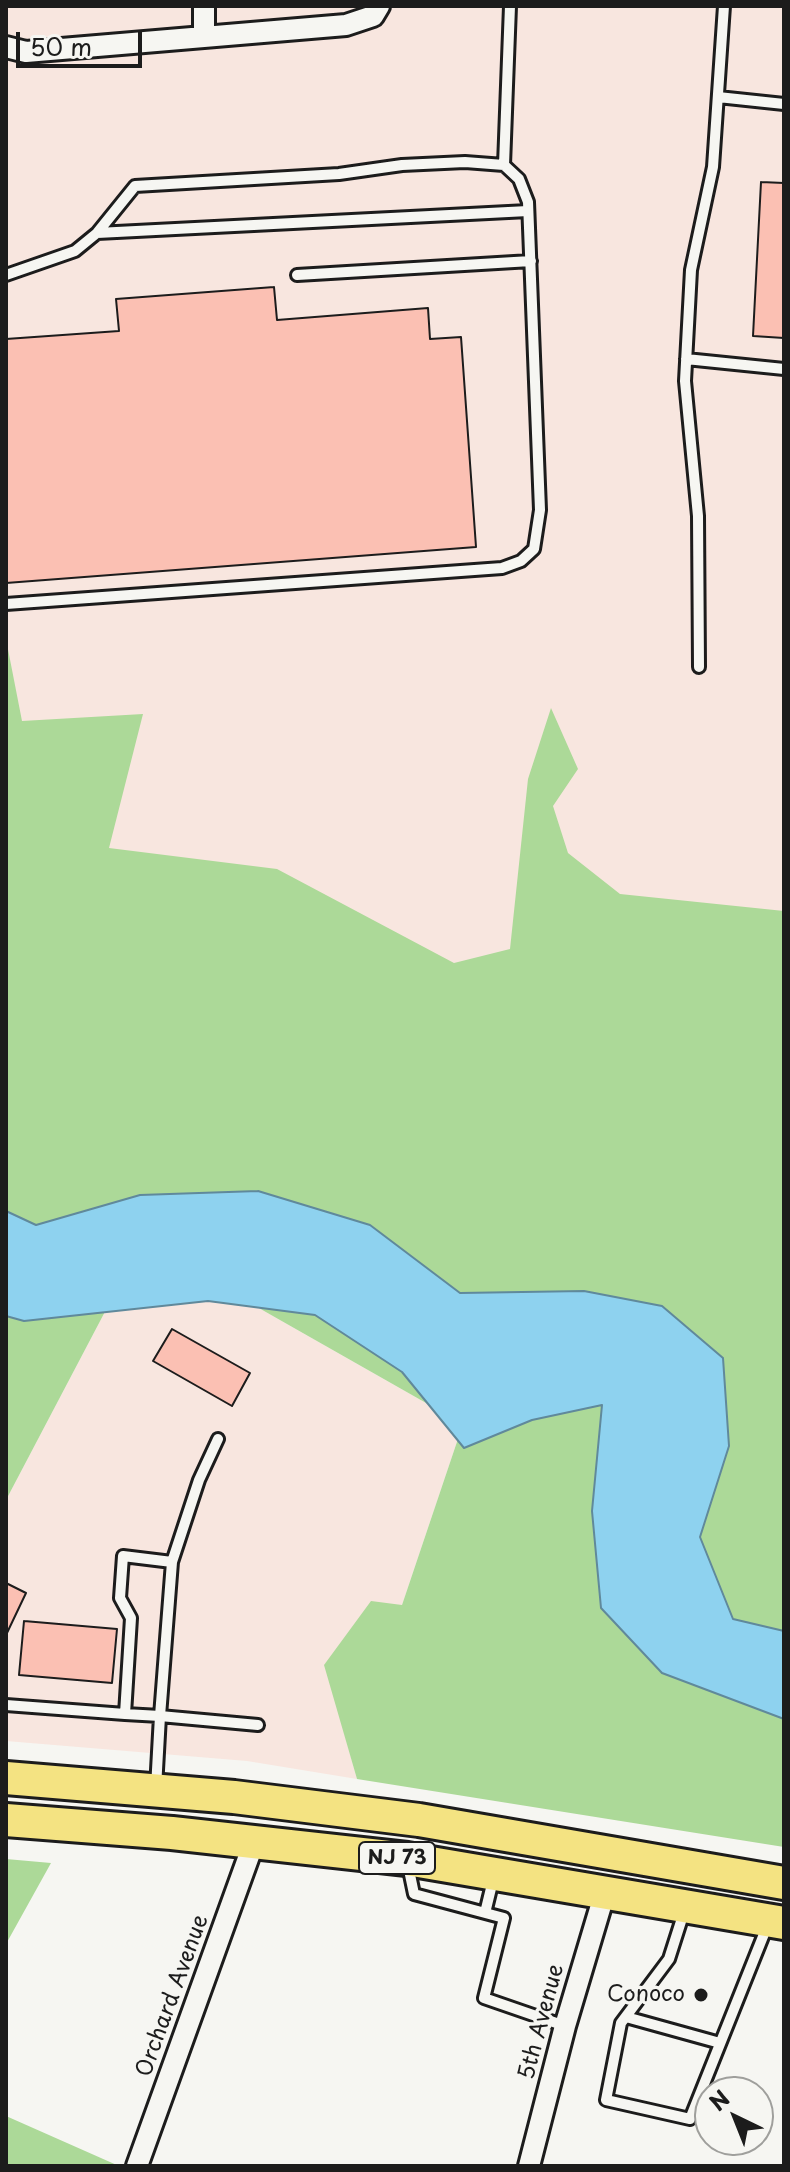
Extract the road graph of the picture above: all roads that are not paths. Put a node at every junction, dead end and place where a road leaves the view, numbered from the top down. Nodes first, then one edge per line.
1 (204, 6) edge
2 (379, 6) edge
3 (510, 6) edge
4 (724, 6) edge
5 (204, 37) junction
6 (6, 47) edge
7 (718, 97) junction
8 (784, 104) edge
9 (504, 165) junction
10 (528, 211) junction
11 (97, 233) junction
12 (531, 261) junction
13 (6, 275) edge
14 (297, 275) dead end
15 (686, 359) junction
16 (784, 369) edge
17 (6, 604) edge
18 (699, 667) dead end
19 (218, 1439) dead end
20 (172, 1562) junction
21 (6, 1705) edge
22 (125, 1714) junction
23 (160, 1716) junction
24 (258, 1725) dead end
25 (6, 1778) edge
26 (156, 1790) junction
27 (6, 1820) edge
28 (254, 1842) junction
29 (407, 1859) junction
30 (495, 1872) junction
31 (784, 1883) edge
32 (605, 1892) junction
33 (685, 1906) junction
34 (485, 1913) junction
35 (777, 1922) edge
36 (626, 2017) junction
37 (565, 2026) junction
38 (720, 2043) junction
39 (137, 2166) edge
40 (529, 2166) edge

1 - 5 street
2 - 5 street
3 - 9 lane
4 - 7 lane
5 - 6 street
7 - 8 lane
7 - 15 lane
9 - 10 lane
9 - 11 lane
10 - 11 lane
10 - 12 lane
11 - 13 lane
12 - 14 lane
12 - 17 lane
15 - 16 lane
15 - 18 lane
19 - 20 lane
20 - 22 lane
20 - 23 lane
21 - 22 lane
22 - 23 lane
23 - 24 lane
23 - 26 lane
25 - 26 highway, NJ 73
26 - 31 highway, NJ 73
27 - 28 highway, NJ 73
28 - 29 highway, NJ 73
28 - 39 street, Orchard Avenue
29 - 30 highway, NJ 73
29 - 34 lane
30 - 32 highway, NJ 73
30 - 34 lane
32 - 33 highway, NJ 73
32 - 37 street, 5th Avenue
33 - 35 highway, NJ 73
33 - 36 lane
34 - 37 lane
35 - 38 lane
36 - 38 lane
36 - 38 lane
37 - 40 street, 5th Avenue

